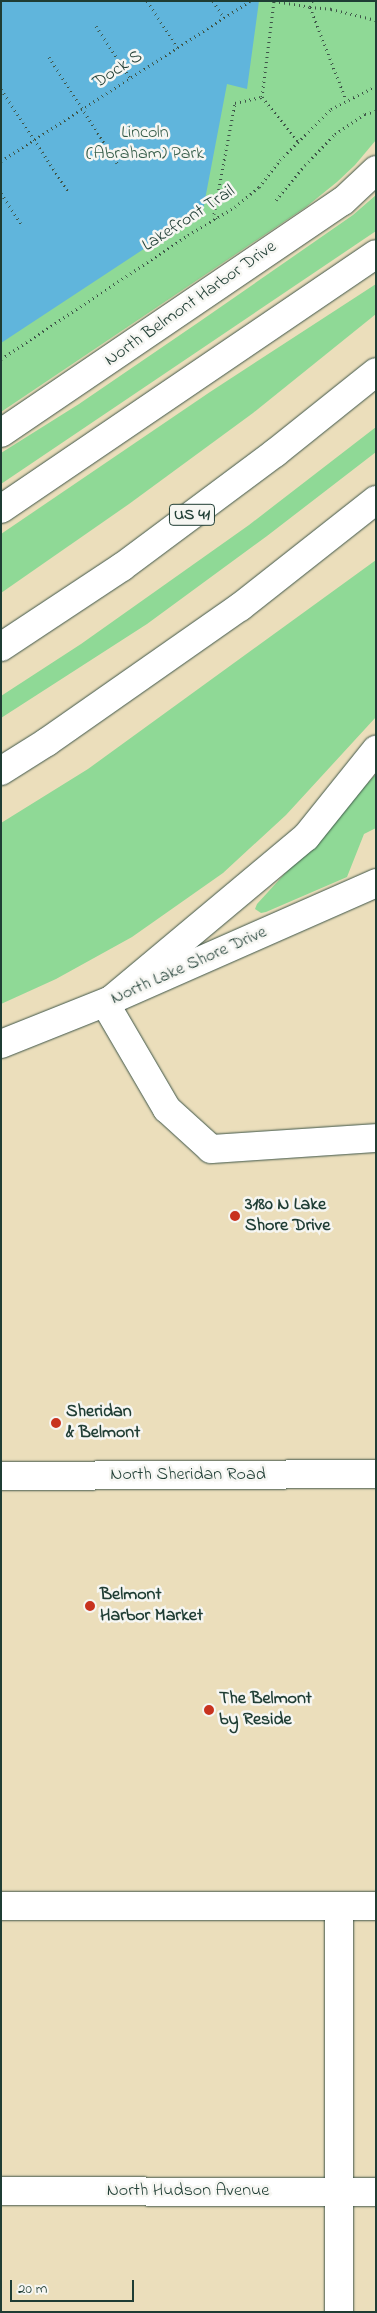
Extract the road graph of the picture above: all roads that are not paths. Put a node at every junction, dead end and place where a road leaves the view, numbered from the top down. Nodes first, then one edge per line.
1 (376, 170) edge
2 (376, 254) edge
3 (376, 372) edge
4 (1, 433) edge
5 (376, 500) edge
6 (1, 509) edge
7 (1, 647) edge
8 (376, 750) edge
9 (1, 771) edge
10 (376, 883) edge
11 (108, 1002) junction
12 (1, 1044) edge
13 (376, 1138) edge
14 (376, 1474) edge
15 (1, 1476) edge
16 (1, 1906) edge
17 (339, 1906) junction
18 (376, 1906) edge
19 (1, 2191) edge
20 (338, 2192) junction
21 (376, 2192) edge
22 (339, 2312) edge

1 - 4 main road, North Belmont Harbor Drive
2 - 6 main road
3 - 7 main road, US 41
5 - 9 main road
8 - 11 main road
10 - 11 main road, North Lake Shore Drive
11 - 12 main road, North Lake Shore Drive
11 - 13 main road
14 - 15 main road, North Sheridan Road
16 - 17 main road
17 - 18 main road
17 - 20 main road
19 - 20 main road, North Hudson Avenue
20 - 21 main road, North Hudson Avenue
20 - 22 main road

